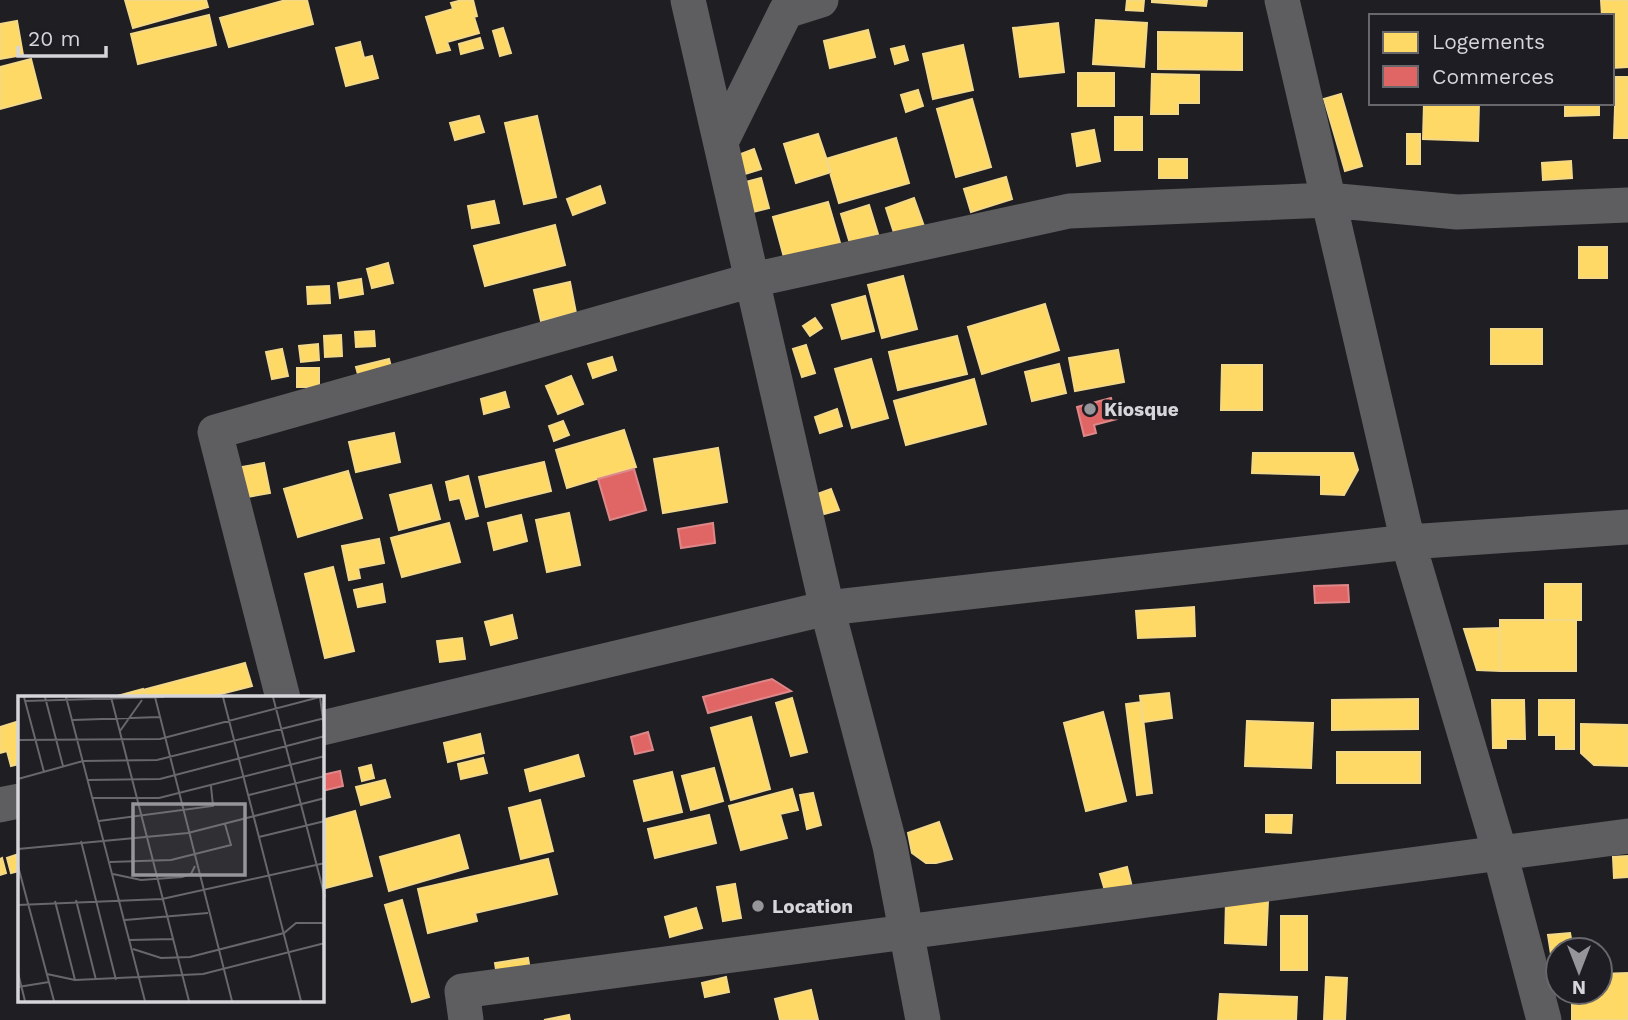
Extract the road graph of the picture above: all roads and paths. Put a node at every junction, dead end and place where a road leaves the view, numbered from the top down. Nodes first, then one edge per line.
1 (688, 0) edge
2 (821, 0) edge
3 (1282, 0) edge
4 (721, 142) junction
5 (1328, 200) junction
6 (1628, 205) edge
7 (752, 280) junction
8 (1628, 527) edge
9 (1408, 542) junction
10 (827, 608) junction
11 (282, 696) edge
12 (324, 728) edge
13 (18, 801) edge
14 (0, 805) edge
15 (1628, 836) edge
16 (1500, 853) junction
17 (905, 932) junction
18 (466, 1020) edge
19 (923, 1020) edge
20 (1544, 1020) edge

1 - 4 street
2 - 4 street
3 - 5 street
4 - 7 street
5 - 6 street
5 - 7 street
5 - 9 street
7 - 10 street
7 - 11 street
8 - 9 street
9 - 10 street
9 - 16 street
10 - 12 street
10 - 17 street
13 - 14 street
15 - 16 street
16 - 17 street
16 - 20 street
17 - 18 street
17 - 19 street

